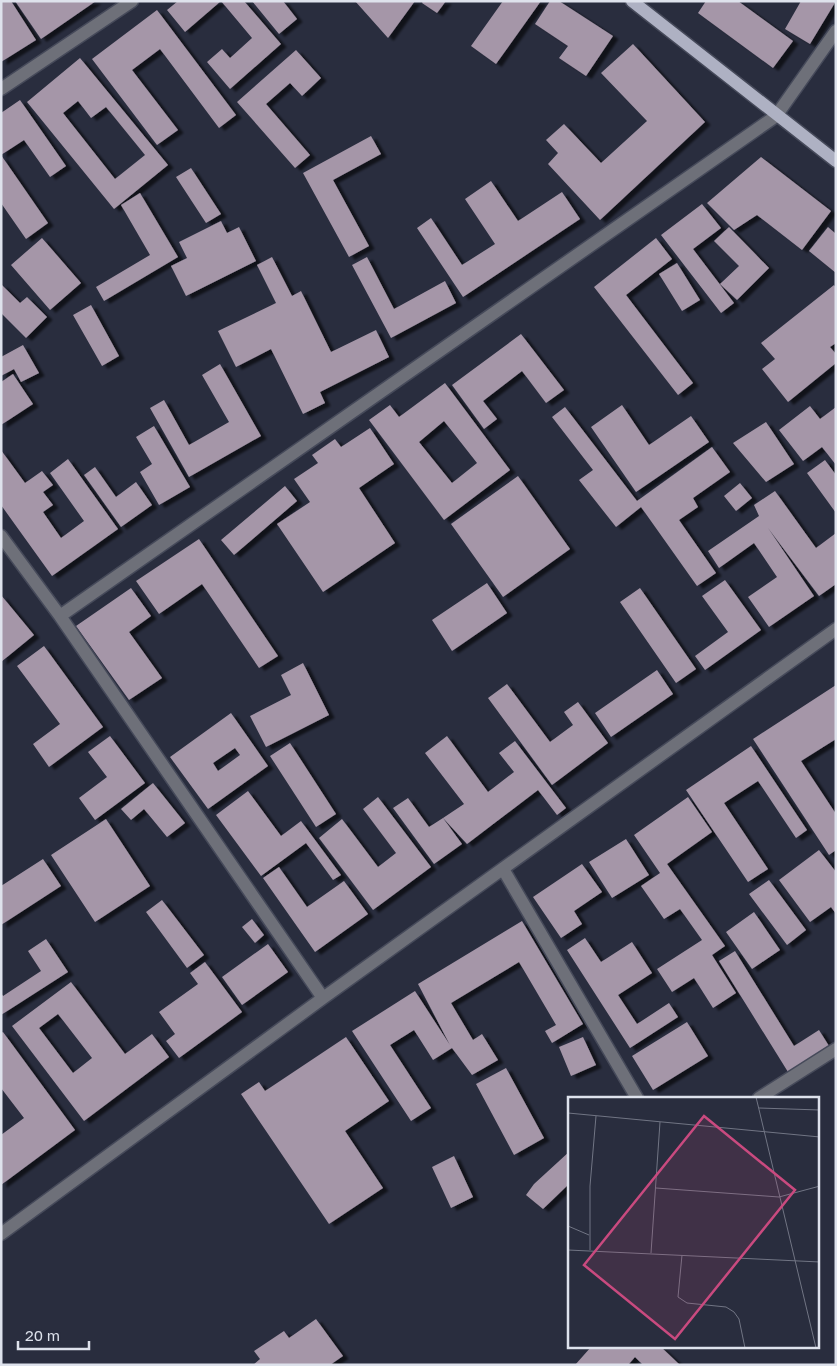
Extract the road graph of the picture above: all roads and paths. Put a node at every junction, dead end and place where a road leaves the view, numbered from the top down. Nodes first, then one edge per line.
1 (132, 1) edge
2 (632, 1) edge
3 (836, 31) edge
4 (1, 88) edge
5 (776, 116) junction
6 (836, 161) edge
7 (1, 536) edge
8 (60, 616) junction
9 (836, 629) edge
10 (503, 869) junction
11 (323, 998) junction
12 (836, 1049) edge
13 (636, 1097) edge
14 (761, 1097) edge
15 (1, 1234) edge

1 - 4 street
2 - 5 main road
3 - 5 street
5 - 6 main road
5 - 8 street
7 - 8 street
8 - 11 street
9 - 10 street
10 - 11 street
10 - 13 street
11 - 15 street
12 - 14 street

